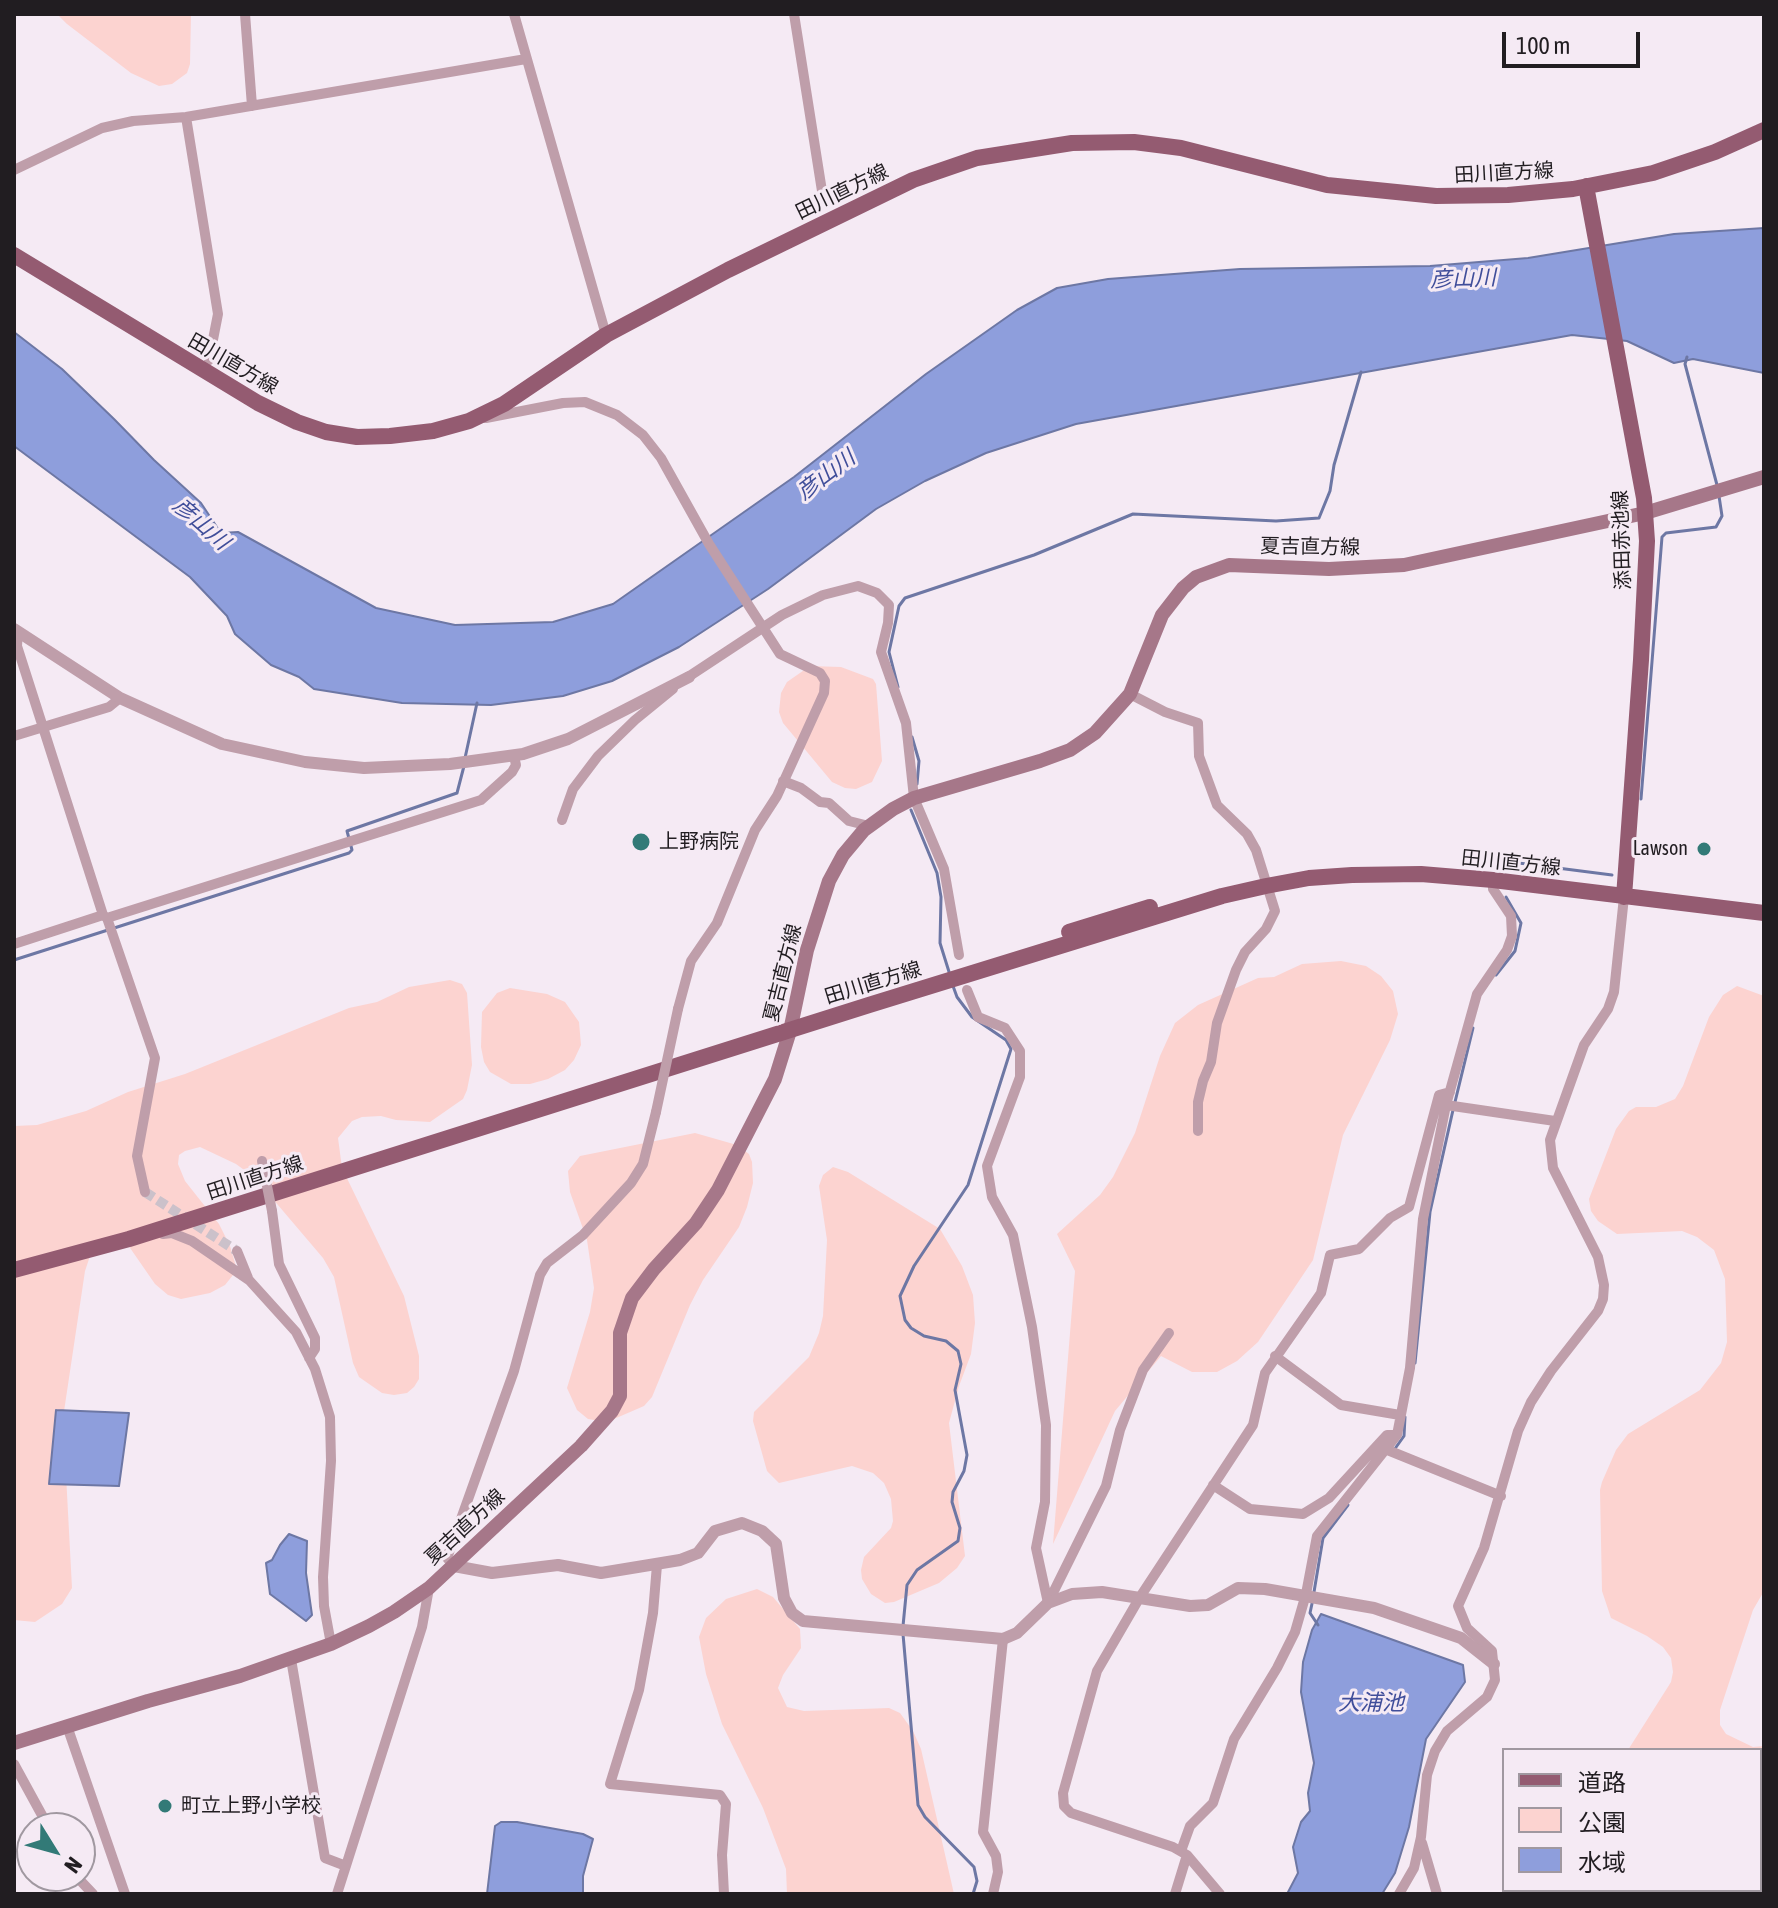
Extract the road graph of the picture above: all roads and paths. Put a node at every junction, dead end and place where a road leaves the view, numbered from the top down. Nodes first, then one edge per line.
1 (245, 14) edge
2 (514, 14) edge
3 (794, 14) edge
4 (526, 59) junction
5 (252, 106) junction
6 (186, 117) junction
7 (1764, 130) edge
8 (14, 170) edge
9 (822, 191) dead end
10 (1587, 192) junction
11 (14, 255) edge
12 (606, 335) junction
13 (209, 360) dead end
14 (469, 421) junction
15 (1764, 477) edge
16 (1644, 505) junction
17 (762, 629) junction
18 (16, 631) edge
19 (689, 677) junction
20 (1130, 694) junction
21 (120, 698) junction
22 (44, 727) junction
23 (14, 736) edge
24 (514, 756) junction
25 (783, 781) junction
26 (914, 798) junction
27 (562, 820) dead end
28 (869, 826) junction
29 (1493, 880) junction
30 (1264, 881) junction
31 (1624, 892) junction
32 (1764, 904) edge
33 (1764, 913) edge
34 (105, 916) junction
35 (14, 944) edge
36 (959, 955) dead end
37 (967, 990) dead end
38 (791, 1025) junction
39 (1450, 1092) junction
40 (1452, 1106) junction
41 (1555, 1121) junction
42 (1198, 1131) dead end
43 (262, 1161) dead end
44 (145, 1192) dead end
45 (129, 1239) junction
46 (237, 1251) tunnel mouth
47 (14, 1260) edge
48 (14, 1270) edge
49 (249, 1280) junction
50 (1169, 1333) dead end
51 (1275, 1356) junction
52 (309, 1358) junction
53 (1400, 1415) junction
54 (1397, 1435) junction
55 (1385, 1449) junction
56 (1213, 1485) junction
57 (1501, 1496) junction
58 (657, 1565) junction
59 (454, 1566) junction
60 (429, 1588) junction
61 (1306, 1594) junction
62 (1140, 1597) junction
63 (1048, 1603) junction
64 (1003, 1639) junction
65 (331, 1644) junction
66 (291, 1659) junction
67 (1494, 1664) junction
68 (67, 1726) junction
69 (14, 1743) edge
70 (14, 1764) edge
71 (40, 1812) edge
72 (1421, 1837) junction
73 (1184, 1853) junction
74 (346, 1866) junction
75 (125, 1894) edge
76 (337, 1894) edge
77 (724, 1894) edge
78 (993, 1894) edge
79 (1175, 1894) edge
80 (1220, 1894) edge
81 (1399, 1894) edge
82 (1437, 1894) edge

1 - 5 street
2 - 4 street
3 - 9 street
4 - 5 street
4 - 12 street
5 - 6 street
6 - 8 street
6 - 13 street
7 - 10 main road, 田川直方線
10 - 12 main road, 田川直方線
10 - 16 main road, 添田赤池線
11 - 14 main road, 田川直方線
12 - 14 main road, 田川直方線
14 - 17 street
15 - 16 main road, 夏吉直方線
16 - 20 main road, 夏吉直方線
16 - 31 main road, 添田赤池線
17 - 19 street
17 - 25 street
17 - 26 street
18 - 21 street
18 - 22 street
19 - 24 street
19 - 27 street
20 - 26 main road, 夏吉直方線
20 - 30 street
21 - 22 street
21 - 24 street
22 - 23 street
22 - 34 street
24 - 34 street
25 - 28 street
25 - 59 street, bridge
26 - 28 main road, 夏吉直方線
26 - 36 street
28 - 38 main road, 夏吉直方線
29 - 30 main road, 田川直方線
29 - 31 main road, 田川直方線
29 - 39 street
30 - 31 main road, 田川直方線
30 - 38 main road, 田川直方線
30 - 42 street
31 - 32 main road, 田川直方線
31 - 33 main road, 田川直方線
31 - 41 street
34 - 35 street
34 - 44 street
37 - 63 street
38 - 45 main road, 田川直方線
38 - 47 main road, 田川直方線
38 - 59 main road, 夏吉直方線
39 - 40 street
39 - 51 street
40 - 41 street
40 - 53 street
41 - 57 street
43 - 52 street, bridge
45 - 48 main road, 田川直方線
45 - 49 street
46 - 49 street
49 - 52 street
50 - 63 street
51 - 53 street
51 - 56 street
52 - 65 street
53 - 54 street
54 - 55 street
54 - 56 street
55 - 57 street
55 - 61 street
56 - 62 street
57 - 67 street
58 - 59 street
58 - 64 street
58 - 77 street
59 - 60 main road, 夏吉直方線
60 - 65 main road, 夏吉直方線
60 - 74 street
61 - 62 street
61 - 67 street
61 - 73 street
62 - 63 street
62 - 73 street
63 - 64 street
64 - 78 street
65 - 66 main road, 夏吉直方線
66 - 68 main road, 夏吉直方線
66 - 74 street
67 - 72 street
68 - 69 main road, 夏吉直方線
68 - 75 street
70 - 71 street
72 - 81 street
72 - 82 street
73 - 79 street
73 - 80 street
74 - 76 street

